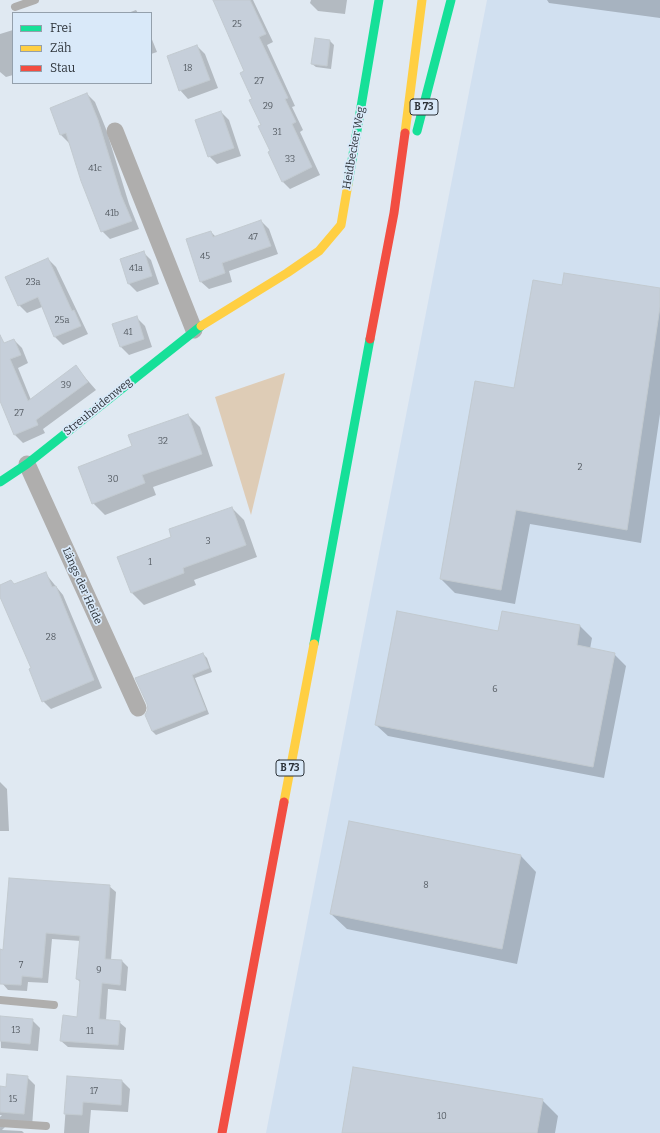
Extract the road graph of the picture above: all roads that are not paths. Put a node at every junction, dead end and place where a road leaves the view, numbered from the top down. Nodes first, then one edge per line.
1 (35, 0) edge
2 (379, 0) edge
3 (422, 0) edge
4 (451, 0) edge
5 (15, 7) dead end
6 (116, 131) dead end
7 (394, 213) junction
8 (287, 273) joint
9 (194, 330) junction
10 (27, 464) junction
11 (2, 476) edge
12 (138, 708) dead end
13 (0, 1000) edge
14 (54, 1005) dead end
15 (0, 1123) edge
16 (46, 1126) dead end
17 (222, 1133) edge

1 - 5 lane
2 - 8 main road, Heidbecker Weg
3 - 7 main road, B 73
4 - 7 main road, B 73
6 - 9 street
7 - 17 main road, B 73
8 - 9 main road, Streuheidenweg
9 - 10 main road, Streuheidenweg
10 - 11 main road, Streuheidenweg
10 - 12 street, Längs der Heide
13 - 14 lane
15 - 16 lane

